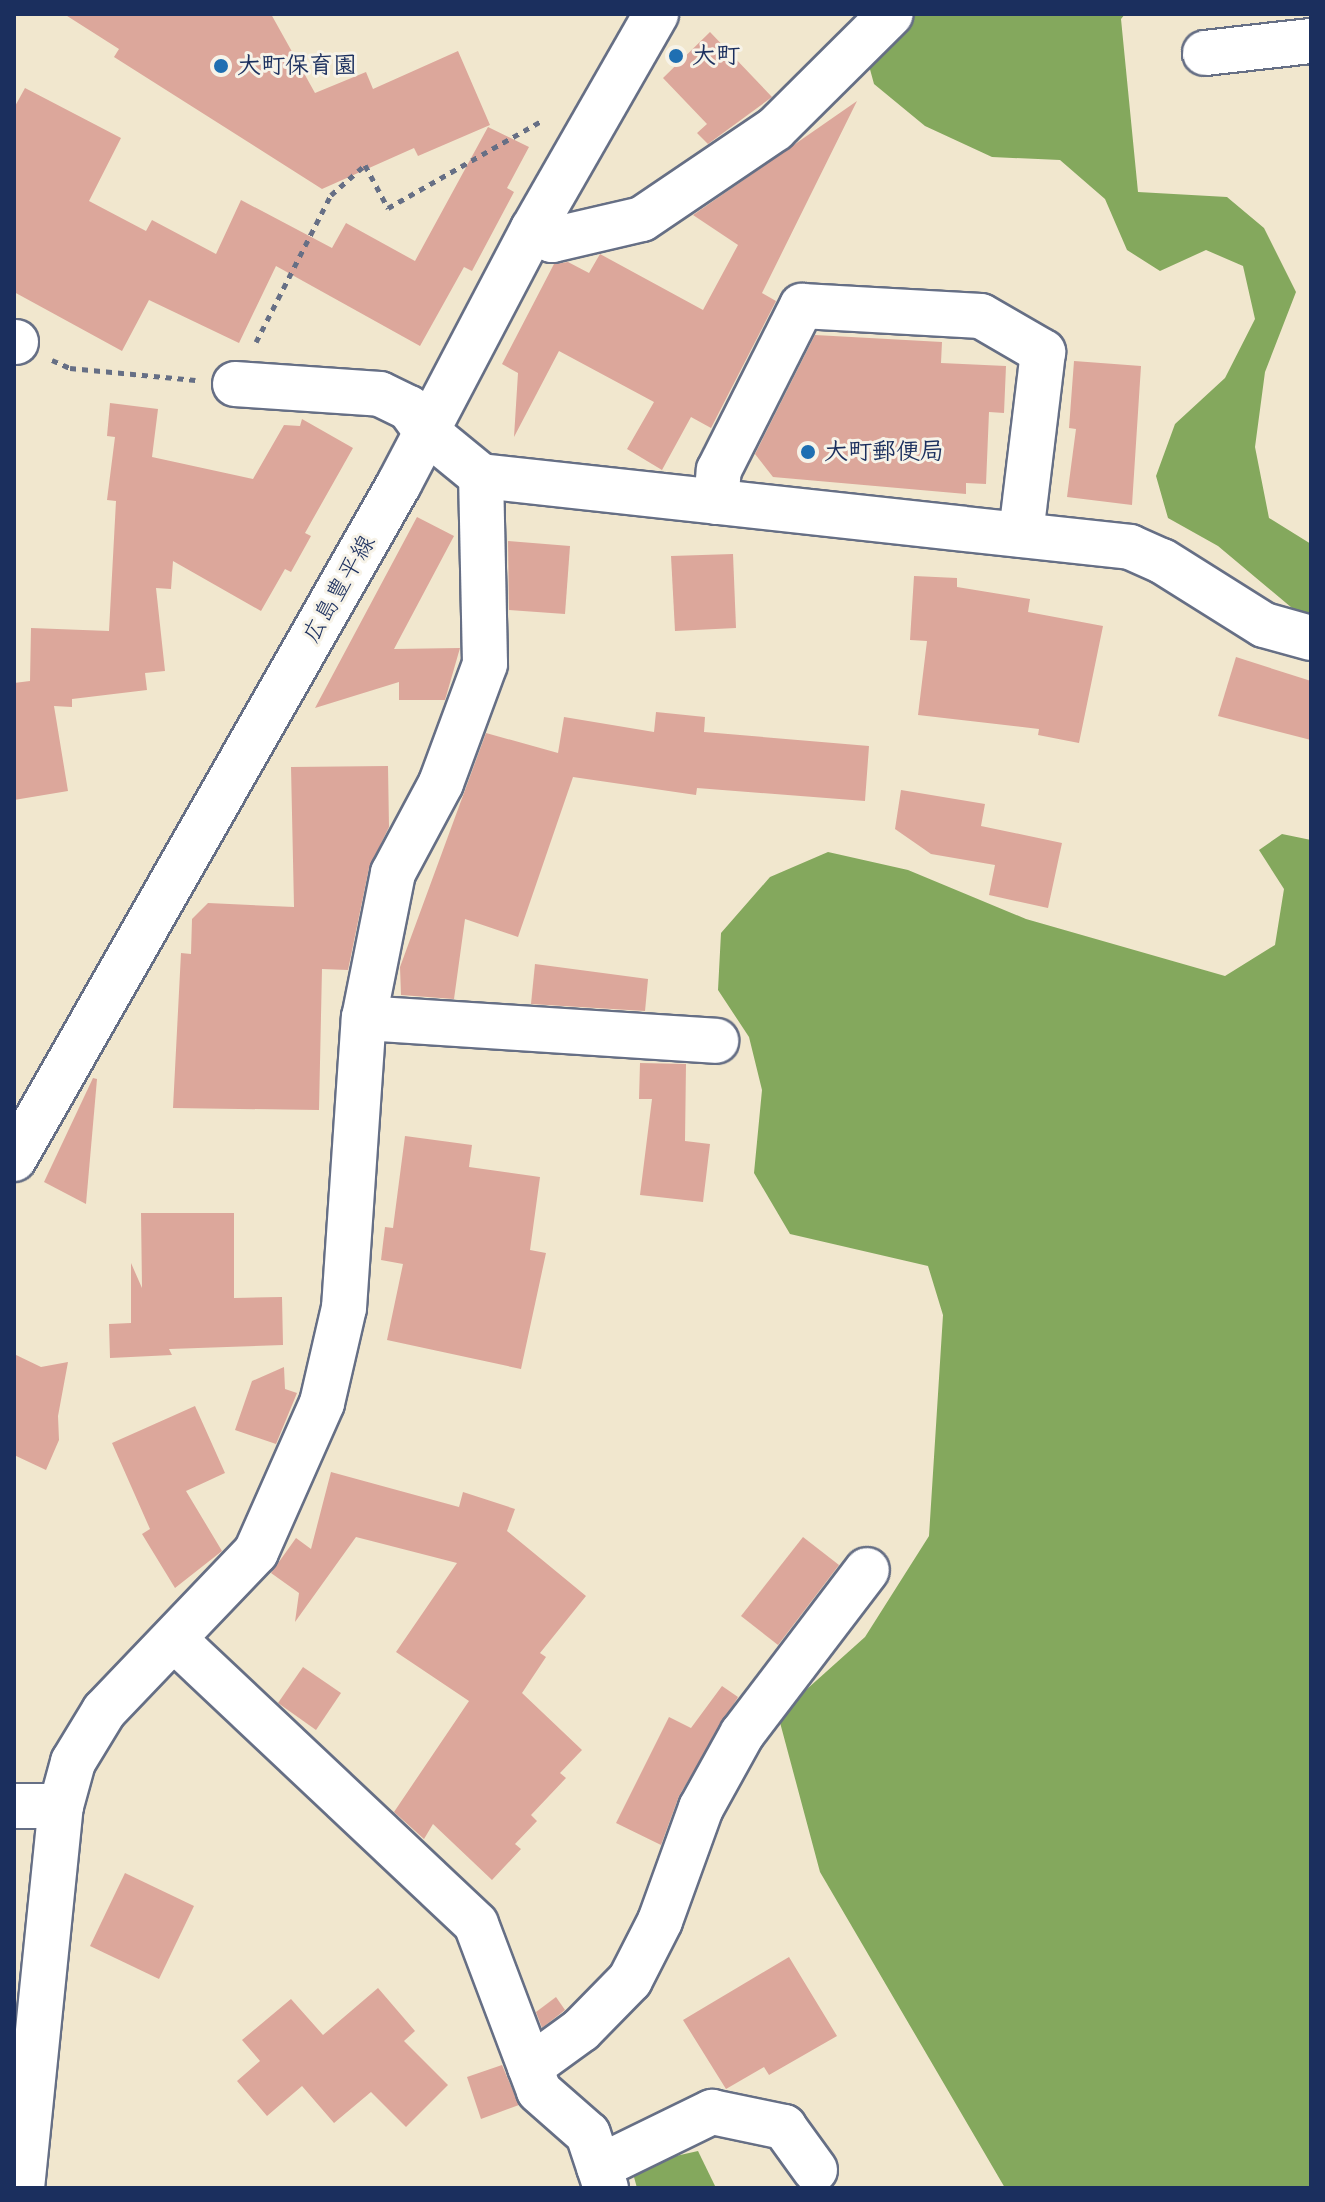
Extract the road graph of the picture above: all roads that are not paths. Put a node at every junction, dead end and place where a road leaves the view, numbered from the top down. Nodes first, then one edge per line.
1 (656, 14) edge
2 (891, 14) edge
3 (1311, 41) edge
4 (1205, 53) dead end
5 (533, 229) junction
6 (235, 384) road end
7 (426, 431) junction
8 (481, 476) junction
9 (716, 502) junction
10 (1021, 535) junction
11 (1311, 638) edge
12 (364, 1018) junction
13 (716, 1041) dead end
14 (14, 1159) edge
15 (867, 1570) dead end
16 (176, 1641) junction
17 (14, 1806) edge
18 (61, 1806) junction
19 (530, 2067) junction
20 (815, 2170) dead end
21 (603, 2178) edge
22 (22, 2188) edge

1 - 5 street, 広島豊平線
2 - 5 street
3 - 4 street
5 - 7 street, 広島豊平線
6 - 7 street
7 - 8 street
7 - 14 street, 広島豊平線
8 - 9 street
8 - 12 street
9 - 10 street
9 - 10 street
10 - 11 street
12 - 13 street
12 - 16 street
15 - 19 street
16 - 18 street
16 - 19 street
17 - 18 street
18 - 22 street
19 - 21 street
20 - 21 street

